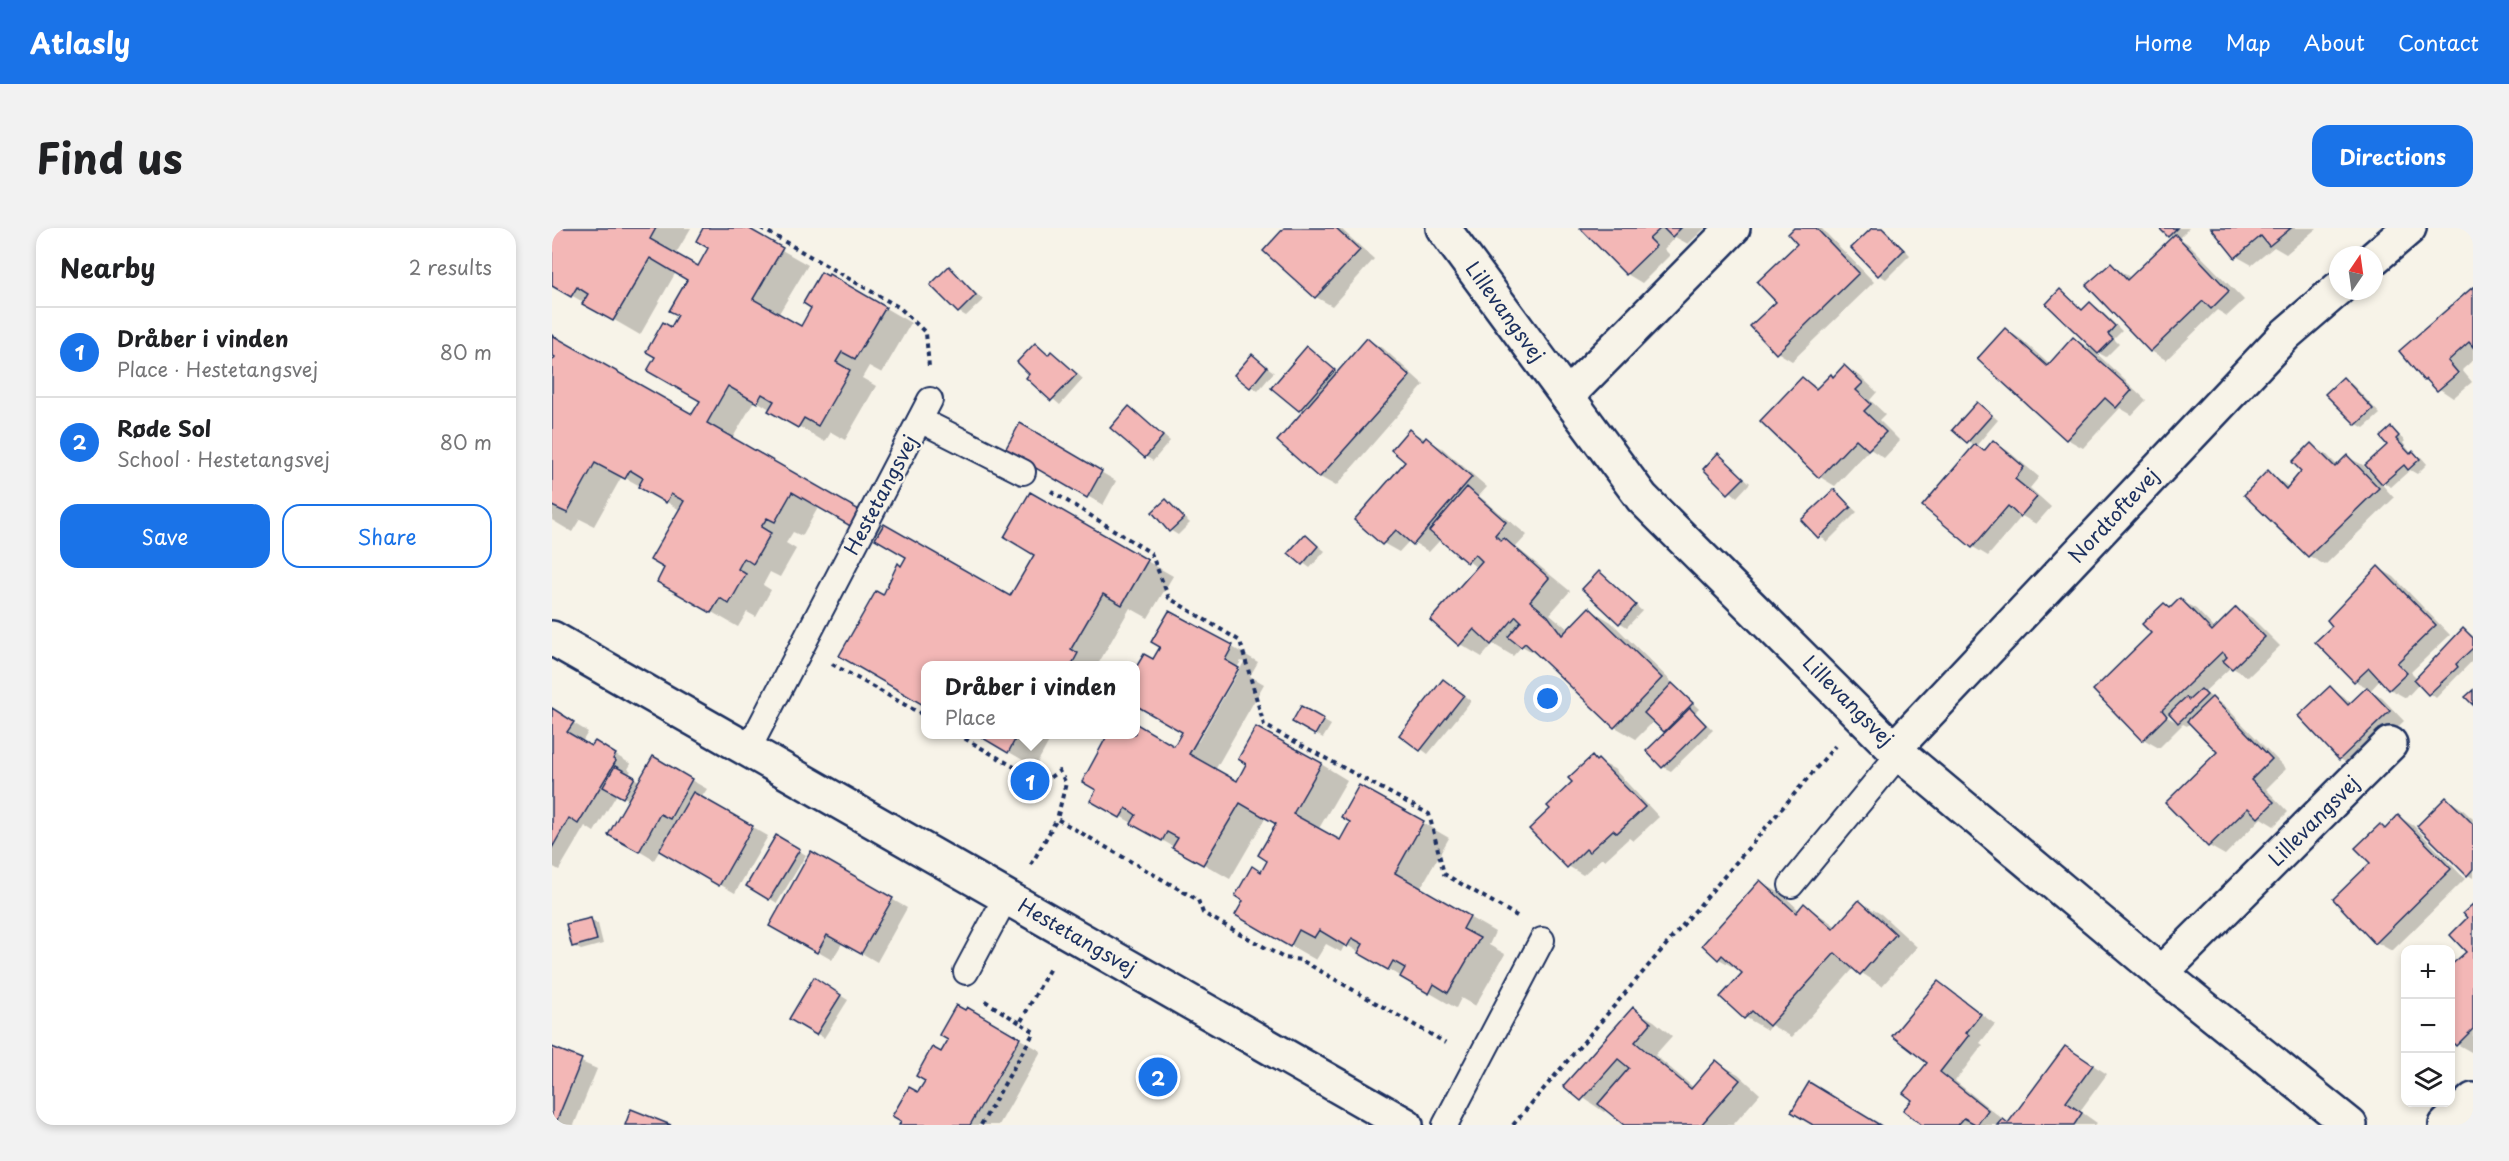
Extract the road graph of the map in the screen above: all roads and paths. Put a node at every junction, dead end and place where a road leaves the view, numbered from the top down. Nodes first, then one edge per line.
1 (761, 228) edge
2 (1443, 228) edge
3 (1733, 228) edge
4 (2409, 228) edge
5 (2383, 250) edge
6 (2329, 297) edge
7 (1567, 396) junction
8 (925, 410) junction
9 (1023, 472) joint
10 (552, 638) edge
11 (802, 647) junction
12 (921, 714) edge
13 (1862, 714) junction
14 (964, 739) edge
15 (2390, 744) dead end
16 (748, 750) junction
17 (1897, 751) junction
18 (1057, 819) junction
19 (1791, 885) dead end
20 (1009, 898) junction
21 (1069, 933) junction
22 (1542, 940) joint
23 (966, 972) dead end
24 (2161, 974) junction
25 (1478, 1062) junction
26 (2473, 1100) edge
27 (981, 1125) edge
28 (1406, 1125) edge
29 (1444, 1125) edge
30 (1513, 1125) edge
31 (2350, 1125) edge
32 (2446, 1125) edge

1 - 8 path
2 - 7 street, Lillevangsvej
3 - 7 street
4 - 5 street
6 - 17 street, Nordtoftevej
7 - 13 street, Lillevangsvej
8 - 9 lane
8 - 11 lane, Hestetangsvej
9 - 22 path
10 - 16 street, Hestetangsvej
11 - 12 path
11 - 16 lane, Hestetangsvej
13 - 17 street, Lillevangsvej
13 - 30 path
14 - 18 path
15 - 24 street, Lillevangsvej
16 - 20 street, Hestetangsvej
17 - 19 lane
17 - 24 street, Lillevangsvej
18 - 20 path
18 - 25 path
20 - 21 street, Hestetangsvej
20 - 23 lane
21 - 27 path
21 - 28 street, Hestetangsvej
22 - 25 lane
24 - 31 street, Lillevangsvej
25 - 29 lane
26 - 32 street

